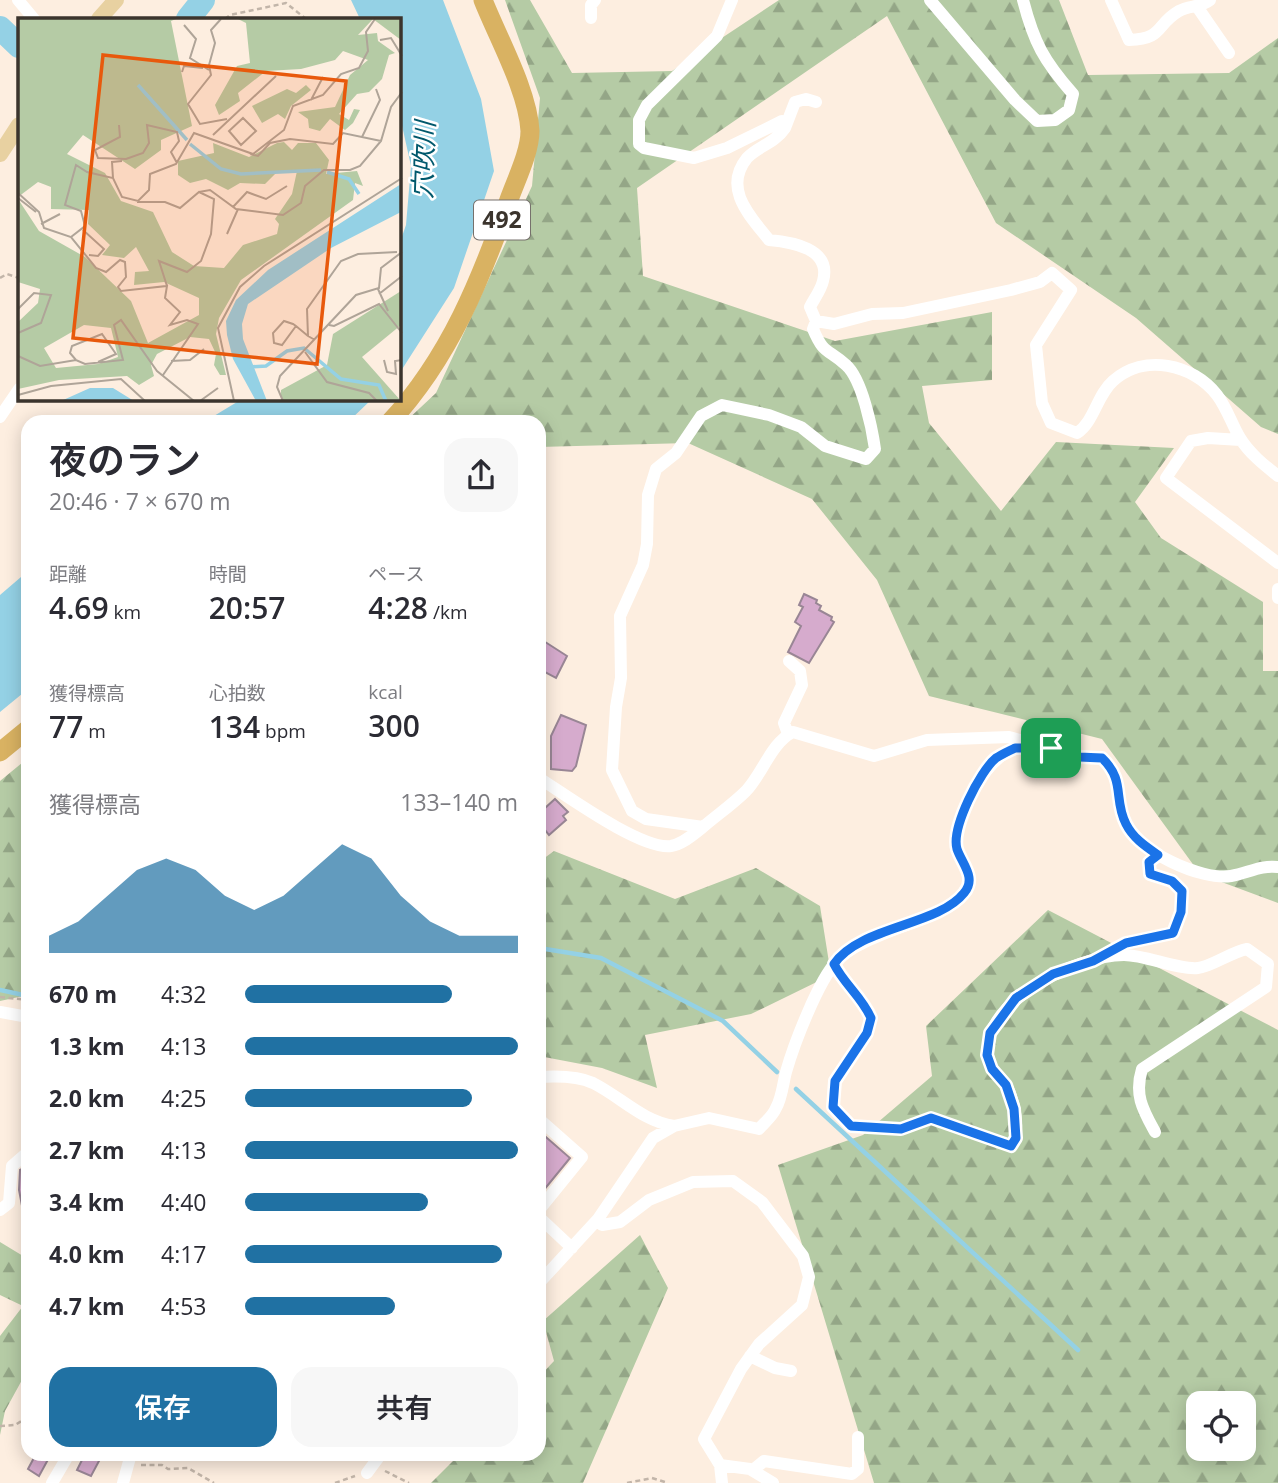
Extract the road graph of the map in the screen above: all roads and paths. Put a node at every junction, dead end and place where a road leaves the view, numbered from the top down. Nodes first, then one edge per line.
1 (18, 0) edge
2 (116, 0) edge
3 (483, 0) edge
4 (595, 0) edge
5 (732, 0) edge
6 (930, 0) edge
7 (1023, 0) edge
8 (1111, 0) edge
9 (1210, 0) edge
10 (1198, 8) junction
11 (33, 18) edge
12 (100, 18) edge
13 (226, 18) edge
14 (305, 18) edge
15 (591, 18) dead end
16 (1229, 53) dead end
17 (816, 102) dead end
18 (18, 127) edge
19 (785, 128) junction
20 (0, 155) edge
21 (0, 278) edge
22 (18, 278) edge
23 (816, 321) junction
24 (18, 390) edge
25 (396, 415) edge
26 (0, 417) edge
27 (1241, 440) junction
28 (1278, 476) edge
29 (1278, 563) edge
30 (1278, 589) edge
31 (1278, 598) edge
32 (789, 661) dead end
33 (788, 734) junction
34 (21, 735) edge
35 (1051, 748) junction
36 (0, 752) edge
37 (546, 782) edge
38 (703, 827) junction
39 (1158, 855) junction
40 (1278, 867) edge
41 (1093, 961) junction
42 (834, 964) junction
43 (0, 997) edge
44 (21, 999) edge
45 (0, 1012) edge
46 (21, 1016) edge
47 (546, 1077) edge
48 (546, 1125) edge
49 (674, 1126) junction
50 (1155, 1132) dead end
51 (21, 1158) edge
52 (546, 1201) edge
53 (0, 1210) edge
54 (598, 1219) junction
55 (546, 1224) edge
56 (572, 1248) junction
57 (546, 1276) edge
58 (750, 1356) junction
59 (791, 1371) dead end
60 (21, 1421) edge
61 (0, 1426) edge
62 (858, 1437) dead end
63 (65, 1461) edge
64 (129, 1461) edge
65 (137, 1461) edge
66 (376, 1461) edge
67 (720, 1465) junction
68 (752, 1470) junction
69 (367, 1473) dead end
70 (52, 1483) edge
71 (123, 1483) edge
72 (214, 1483) edge
73 (627, 1483) edge
74 (668, 1483) edge
75 (722, 1483) edge
76 (773, 1483) edge

1 - 11 street
2 - 12 main road
3 - 25 highway, 492
4 - 15 street
5 - 19 street
6 - 7 street
8 - 10 street
9 - 10 street
10 - 16 street
13 - 14 path
17 - 19 street
18 - 20 main road
19 - 23 street
21 - 22 path
23 - 27 street
23 - 38 street
24 - 26 street
27 - 28 street
27 - 29 street
30 - 31 street
32 - 33 street
33 - 35 street
33 - 38 street
34 - 36 highway
35 - 39 street
35 - 42 street
37 - 38 street
39 - 40 street
39 - 41 street
41 - 42 street
41 - 50 street
42 - 49 street
43 - 44 path
45 - 46 street
47 - 49 street
48 - 52 street
49 - 54 street
51 - 53 street
54 - 56 street
54 - 58 street
55 - 56 street
56 - 57 street
58 - 59 street
58 - 67 street
60 - 61 path
62 - 68 street
63 - 70 street
64 - 71 street
65 - 72 path
66 - 69 street
67 - 68 street
67 - 75 street
68 - 76 street
73 - 74 path

